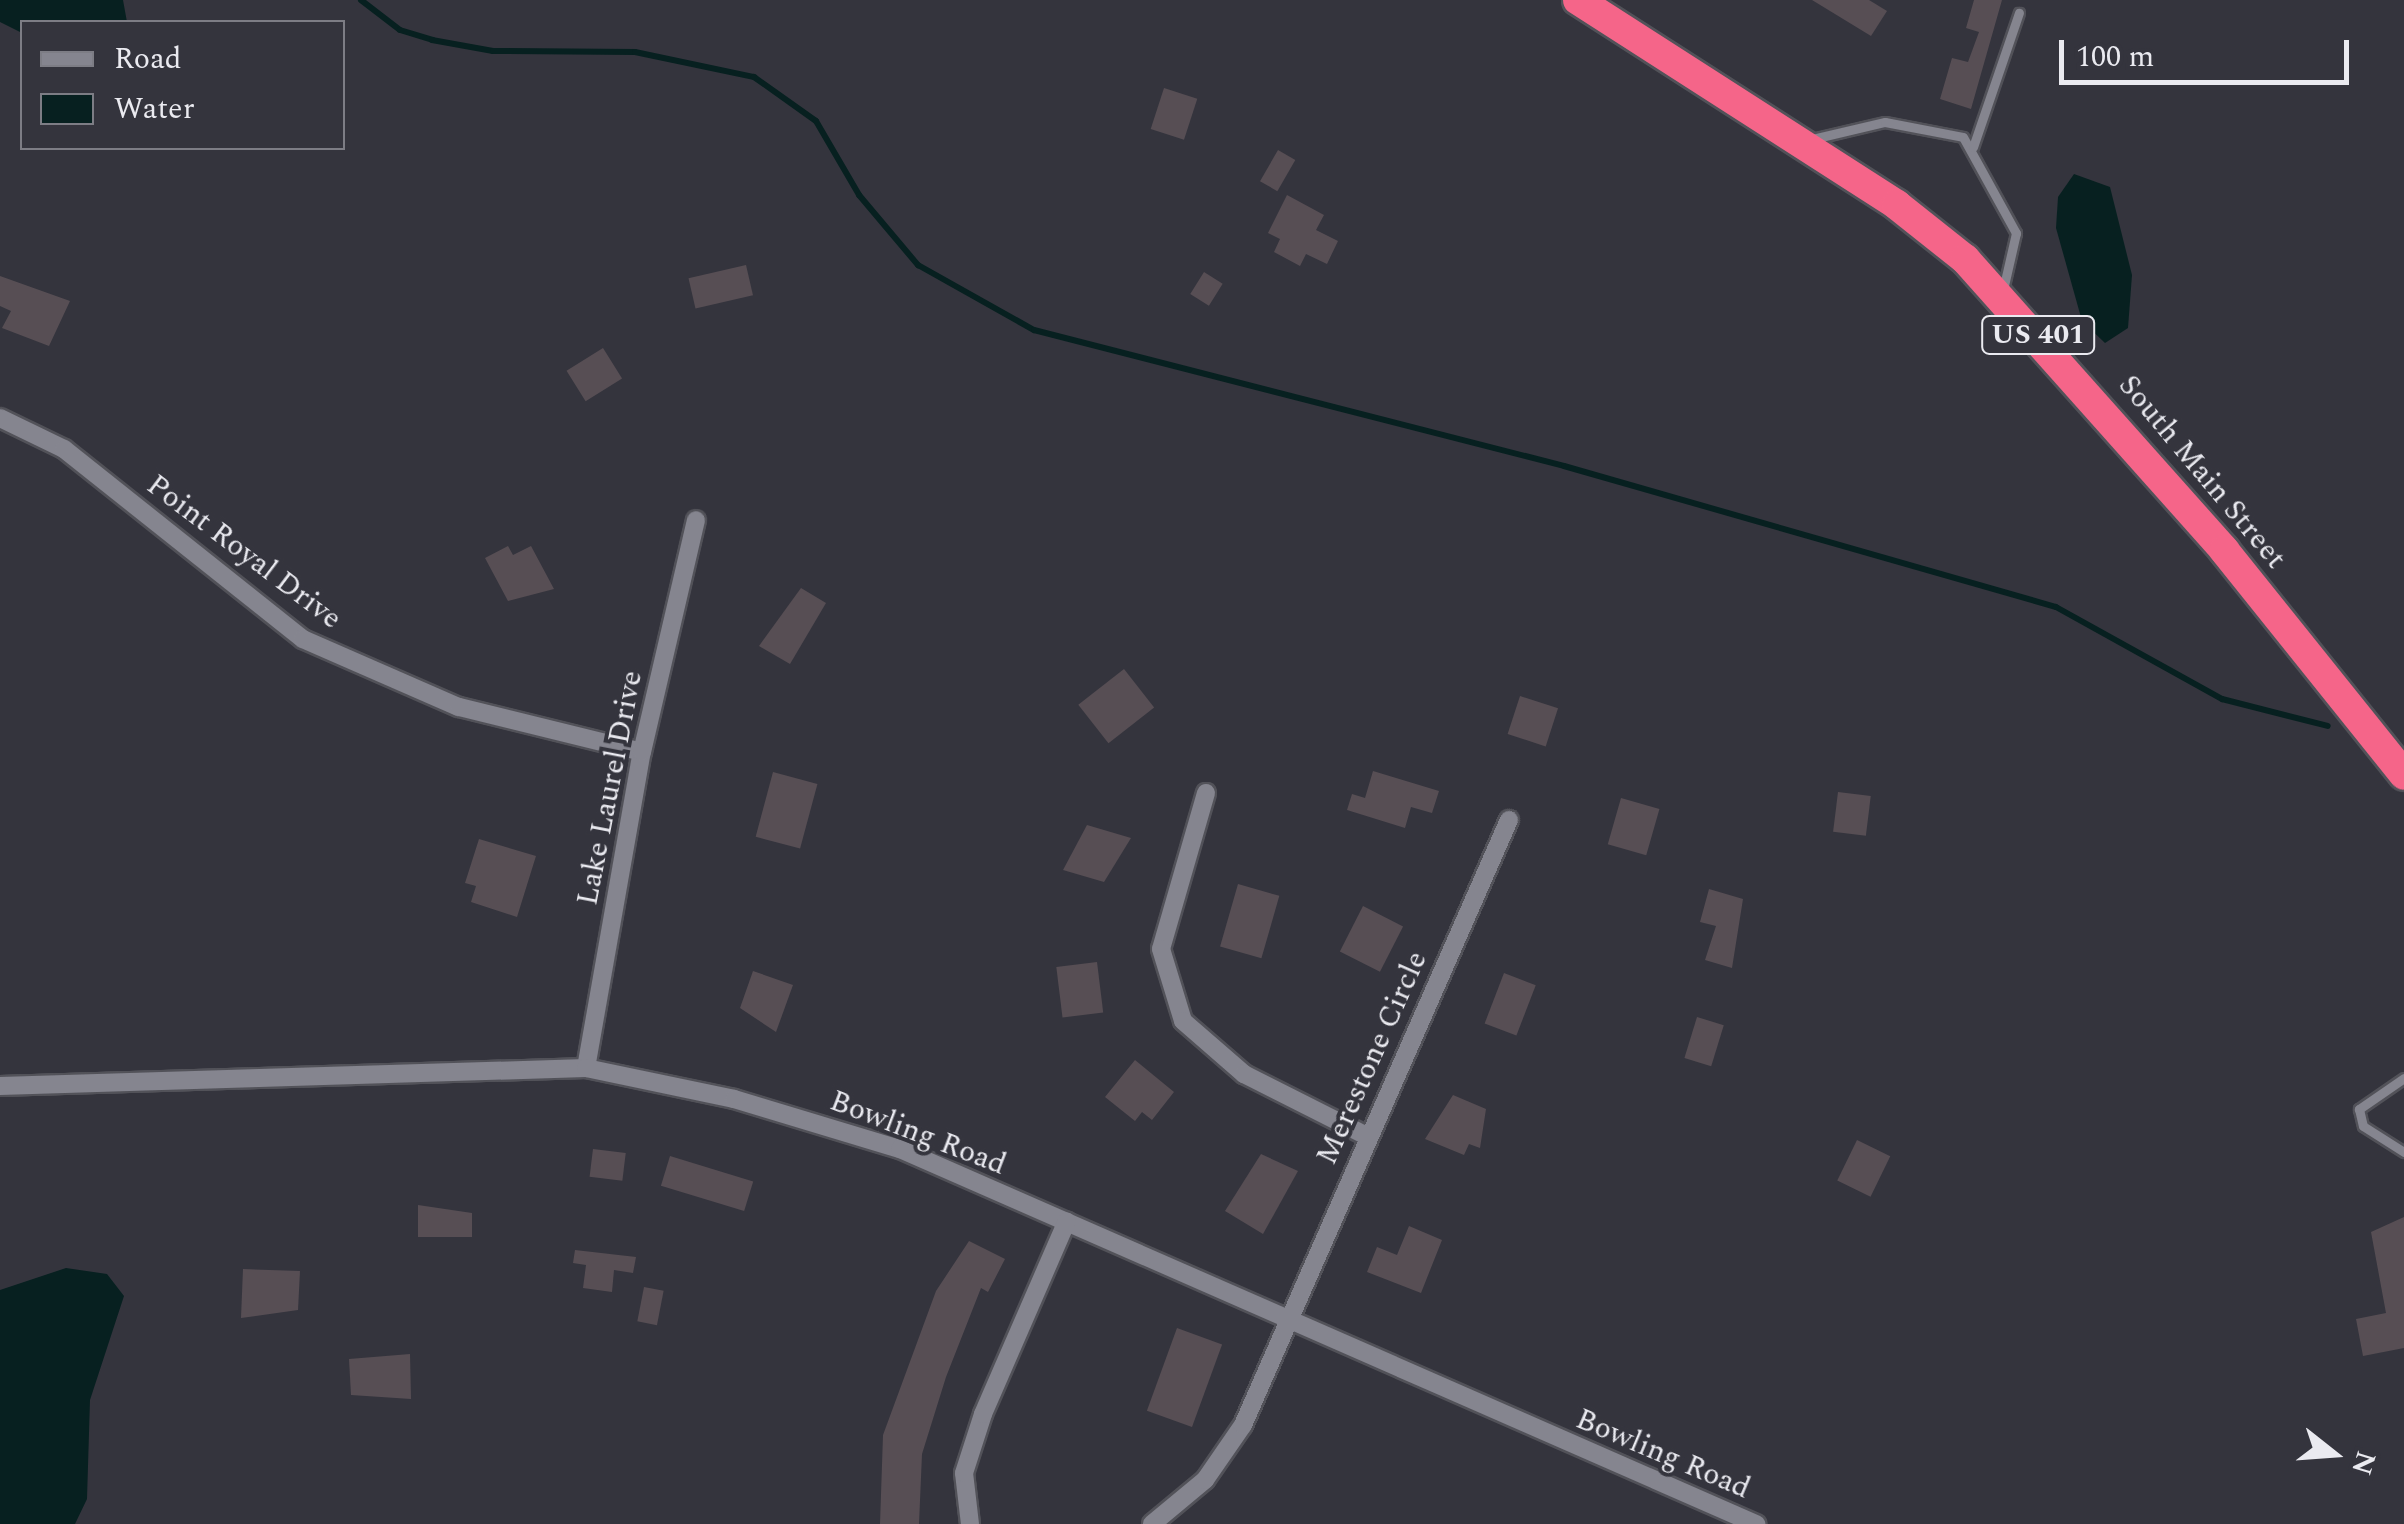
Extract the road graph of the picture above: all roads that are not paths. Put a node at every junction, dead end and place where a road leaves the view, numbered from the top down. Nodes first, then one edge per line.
1 (1578, 0) edge
2 (2019, 14) dead end
3 (1800, 143) junction
4 (1973, 147) junction
5 (2000, 296) junction
6 (0, 418) edge
7 (696, 520) dead end
8 (642, 752) junction
9 (2404, 775) edge
10 (1206, 793) dead end
11 (1508, 820) dead end
12 (586, 1068) junction
13 (2404, 1078) edge
14 (0, 1086) edge
15 (1367, 1136) junction
16 (2404, 1152) edge
17 (1067, 1221) junction
18 (1287, 1319) junction
19 (970, 1524) edge
20 (1152, 1524) edge
21 (1756, 1524) edge

1 - 3 highway, South Main Street / US 401
2 - 4 lane
3 - 4 lane
3 - 5 highway, South Main Street / US 401
4 - 5 lane
5 - 9 highway, South Main Street / US 401
6 - 8 street, Point Royal Drive
7 - 8 street, Lake Laurel Drive
8 - 12 street, Lake Laurel Drive
10 - 15 street
11 - 15 street, Merestone Circle
12 - 14 street, Bowling Road
12 - 17 street, Bowling Road
13 - 16 lane
15 - 18 street, Merestone Circle
17 - 18 street, Bowling Road
17 - 19 street
18 - 20 street, Merestone Circle
18 - 21 street, Bowling Road

